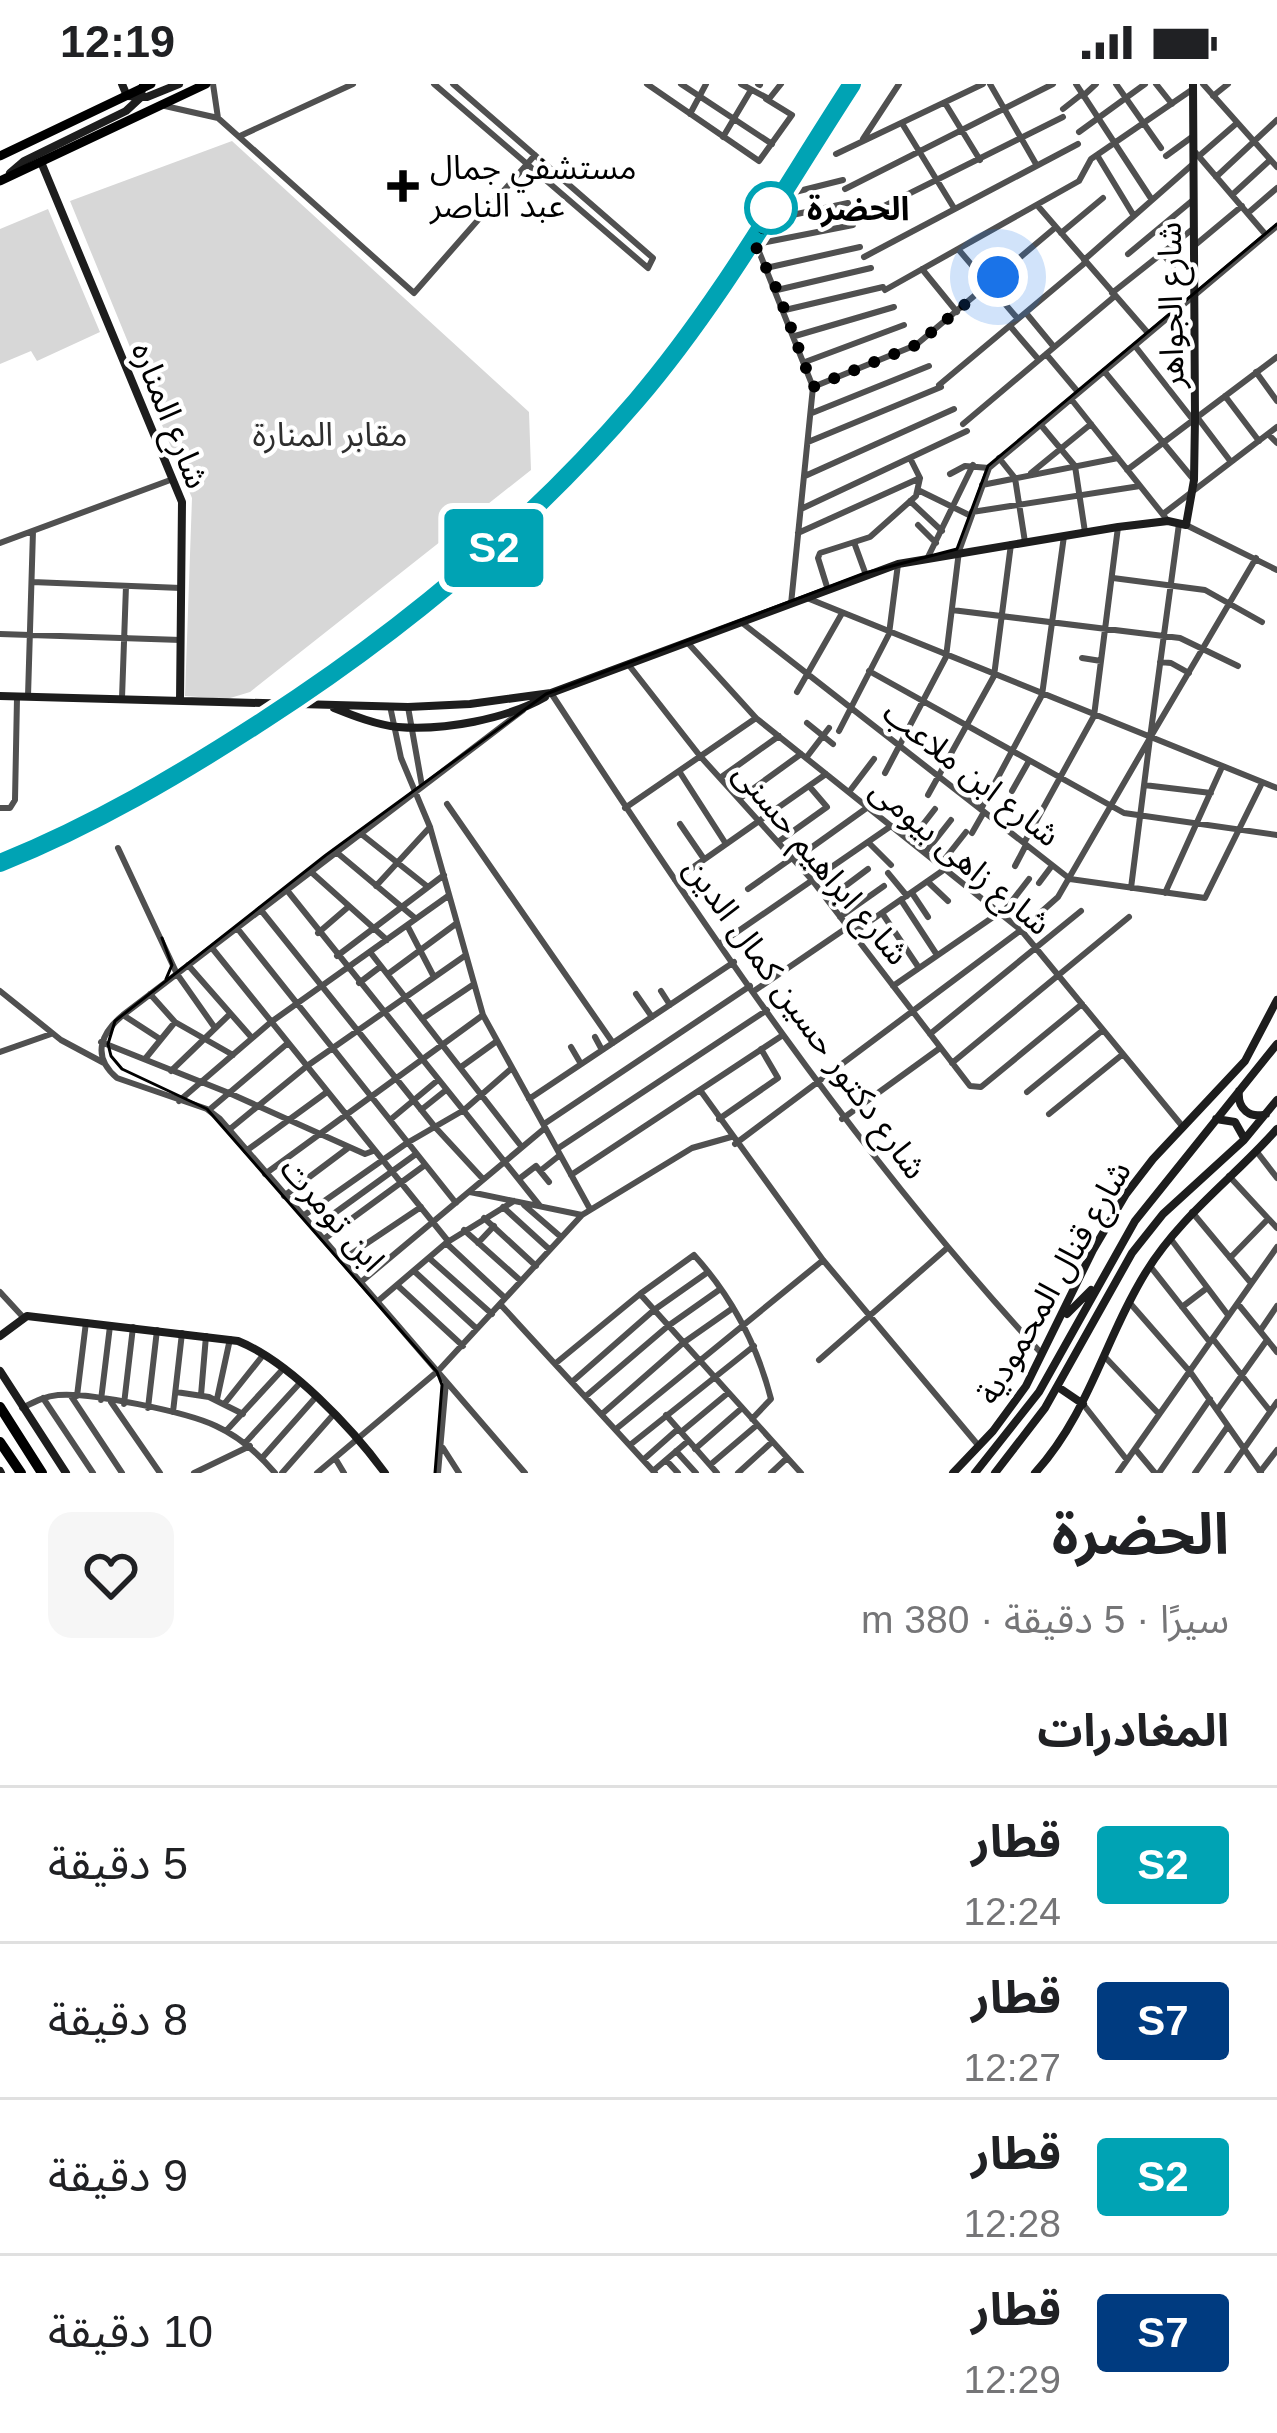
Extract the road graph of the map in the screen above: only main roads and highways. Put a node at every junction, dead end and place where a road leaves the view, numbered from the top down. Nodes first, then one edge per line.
1 (122, 84) edge
2 (179, 84) edge
3 (210, 84) edge
4 (1193, 87) edge
5 (145, 88) edge
6 (127, 96) junction
7 (0, 155) edge
8 (41, 162) junction
9 (2, 180) edge
10 (550, 694) junction
11 (0, 695) edge
12 (180, 701) junction
13 (327, 705) junction
14 (1277, 1000) edge
15 (1277, 1044) edge
16 (1240, 1090) junction
17 (1277, 1100) edge
18 (1267, 1113) junction
19 (1215, 1119) junction
20 (1277, 1129) edge
21 (1244, 1140) junction
22 (1096, 1285) junction
23 (1060, 1320) junction
24 (0, 1336) edge
25 (0, 1371) edge
26 (1058, 1387) junction
27 (1083, 1404) junction
28 (0, 1408) edge
29 (0, 1442) edge
30 (21, 1473) edge
31 (42, 1473) edge
32 (66, 1473) edge
33 (385, 1473) edge
34 (953, 1473) edge
35 (975, 1473) edge
36 (995, 1473) edge
37 (1035, 1473) edge

1 - 6 main road
2 - 5 main road
3 - 8 main road
4 - 10 main road, شارع الجواهر
5 - 6 main road
5 - 9 main road
6 - 7 main road
8 - 9 main road
8 - 12 main road, شارع المناره
10 - 13 main road
10 - 13 main road
11 - 12 main road
12 - 13 main road
14 - 23 main road, شارع قنال المحمودية
15 - 16 main road
16 - 18 main road
16 - 19 main road
17 - 18 main road
18 - 21 main road
19 - 21 main road
19 - 22 main road
20 - 27 main road
21 - 26 main road
22 - 23 main road
22 - 35 main road
23 - 34 main road, شارع قنال المحمودية
24 - 33 main road
25 - 32 main road
26 - 27 main road
26 - 36 main road
27 - 37 main road
28 - 31 highway
29 - 30 highway

